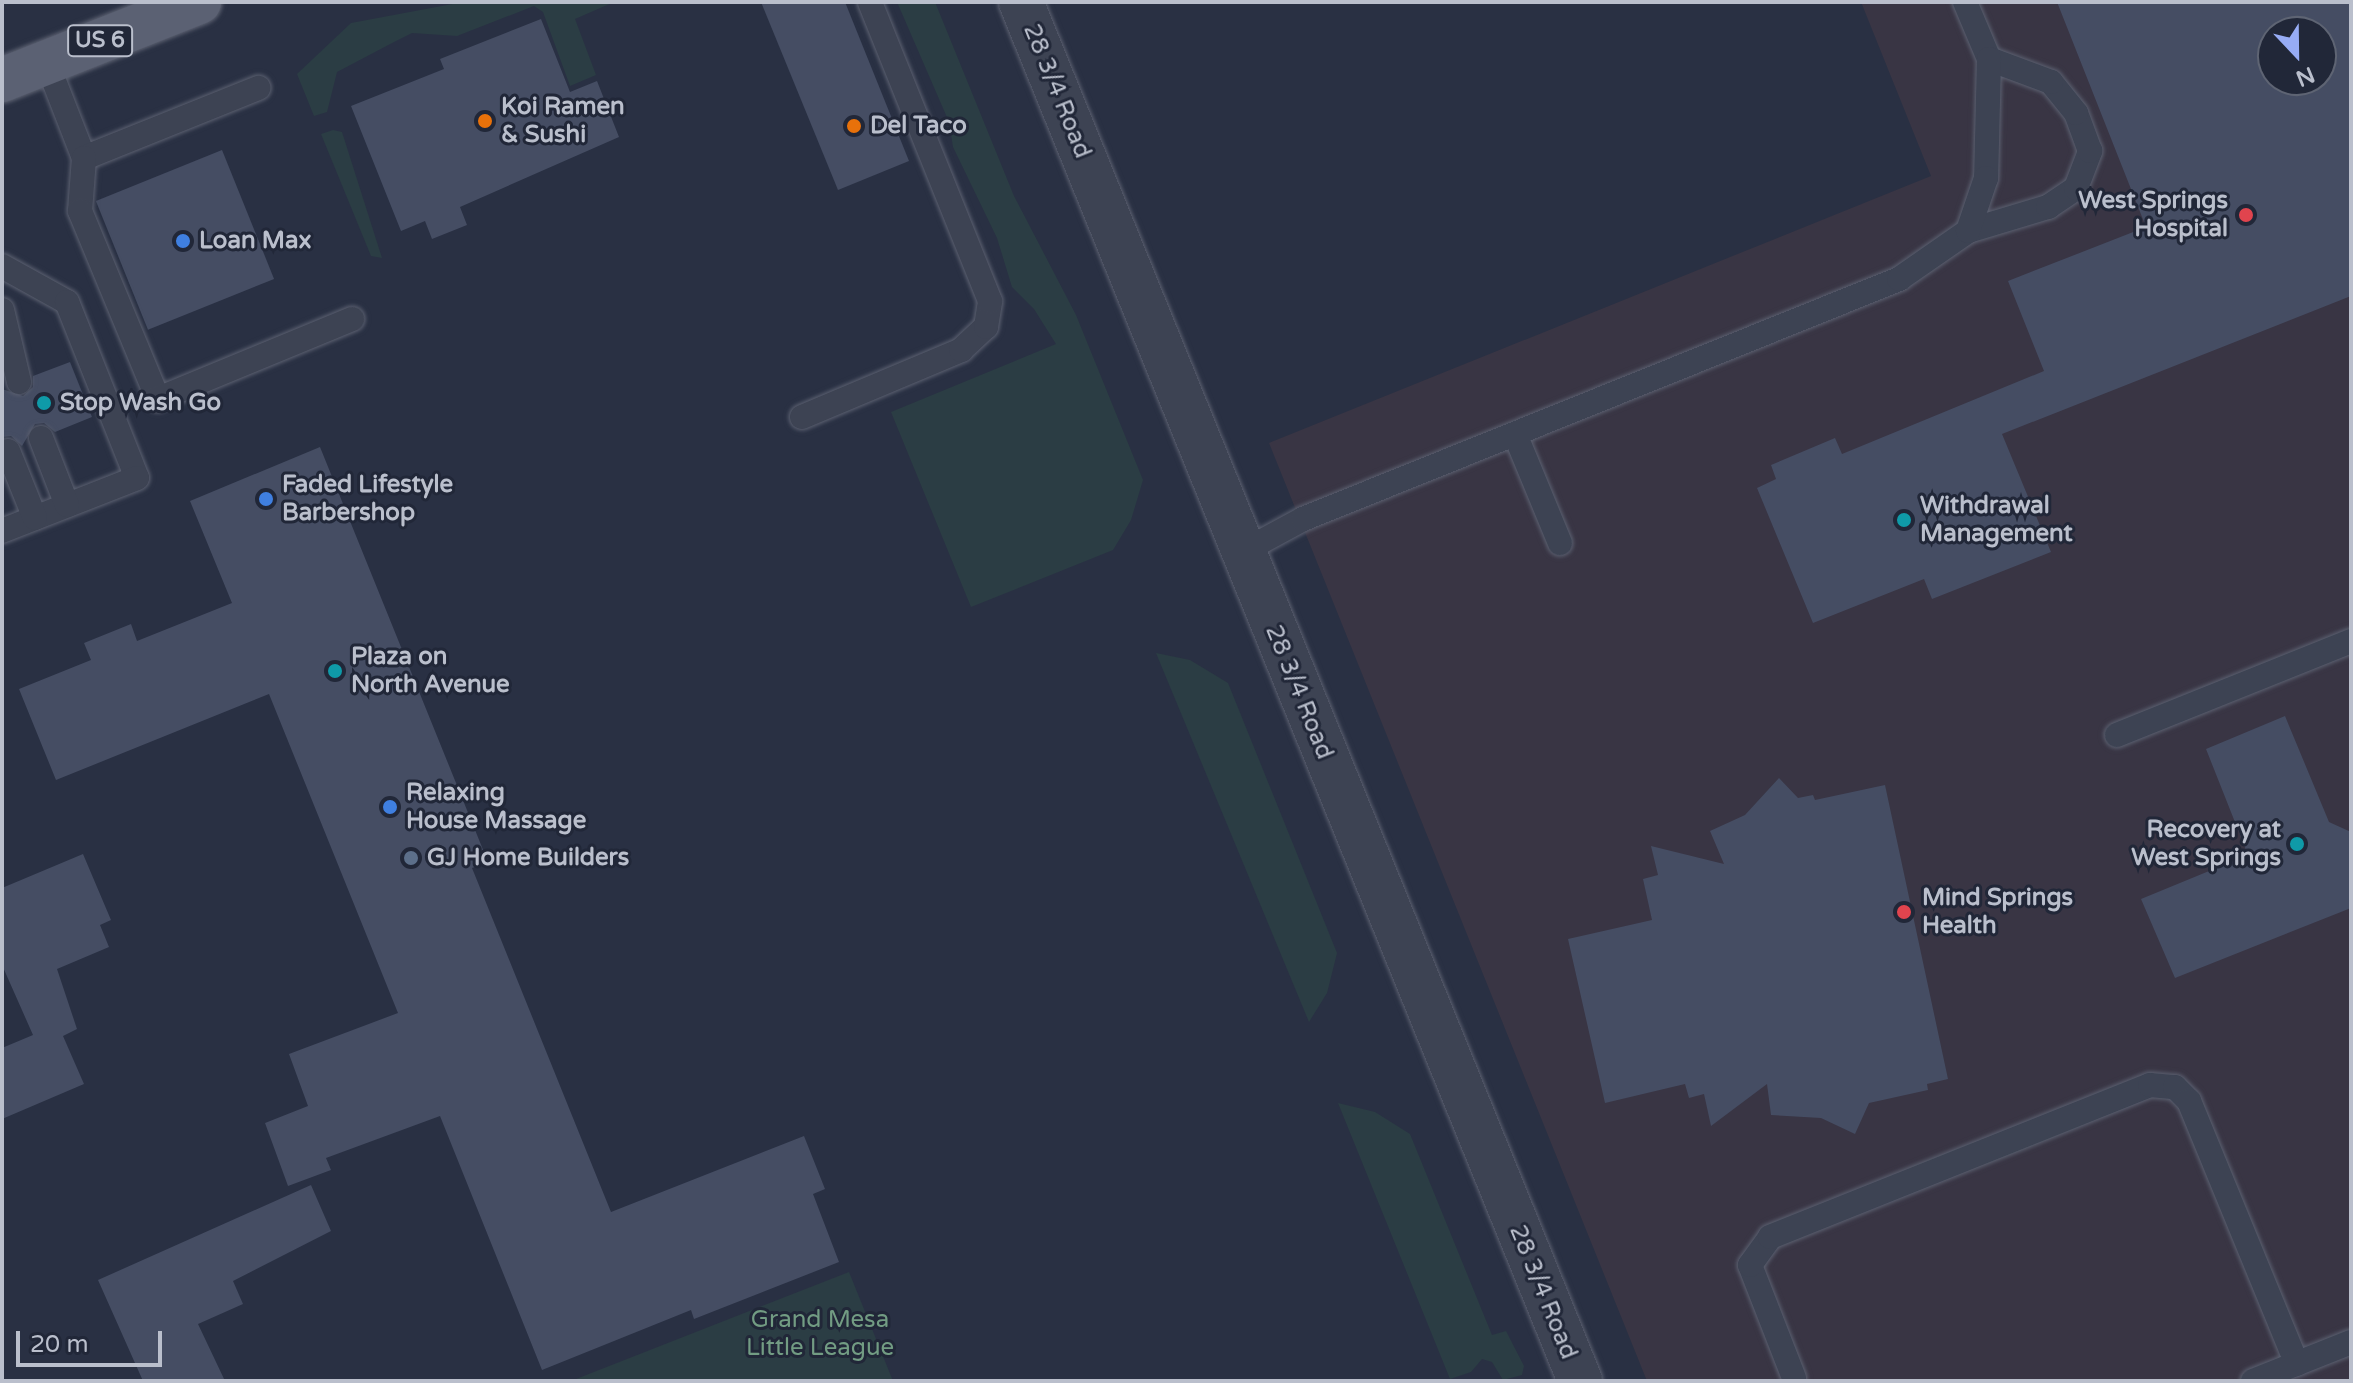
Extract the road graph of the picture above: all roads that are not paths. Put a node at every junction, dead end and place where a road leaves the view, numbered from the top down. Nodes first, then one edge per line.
1 (199, 2) edge
2 (870, 2) edge
3 (1021, 2) edge
4 (1965, 2) edge
5 (1989, 59) junction
6 (47, 63) junction
7 (2, 80) edge
8 (258, 88) dead end
9 (84, 158) junction
10 (1968, 231) junction
11 (2, 266) edge
12 (2, 310) edge
13 (352, 319) dead end
14 (19, 382) dead end
15 (802, 417) dead end
16 (1515, 434) junction
17 (41, 438) dead end
18 (8, 451) dead end
19 (67, 505) junction
20 (35, 518) junction
21 (2, 531) edge
22 (1560, 543) dead end
23 (1242, 552) junction
24 (2351, 641) edge
25 (2117, 735) dead end
26 (2351, 1342) edge
27 (2297, 1364) junction
28 (1792, 1380) edge
29 (1580, 1381) edge
30 (2253, 1381) edge

1 - 6 main road, US 6
2 - 15 lane
3 - 23 street, 28 3/4 Road
4 - 5 lane
5 - 10 lane
5 - 10 lane
6 - 7 main road, US 6
6 - 9 lane
8 - 9 lane
9 - 13 lane
10 - 16 lane
11 - 19 lane
12 - 14 lane
16 - 22 lane
16 - 23 lane
17 - 19 lane
18 - 20 lane
19 - 20 lane
20 - 21 lane
23 - 29 street, 28 3/4 Road
24 - 25 lane
26 - 27 lane
27 - 28 lane
27 - 30 lane

